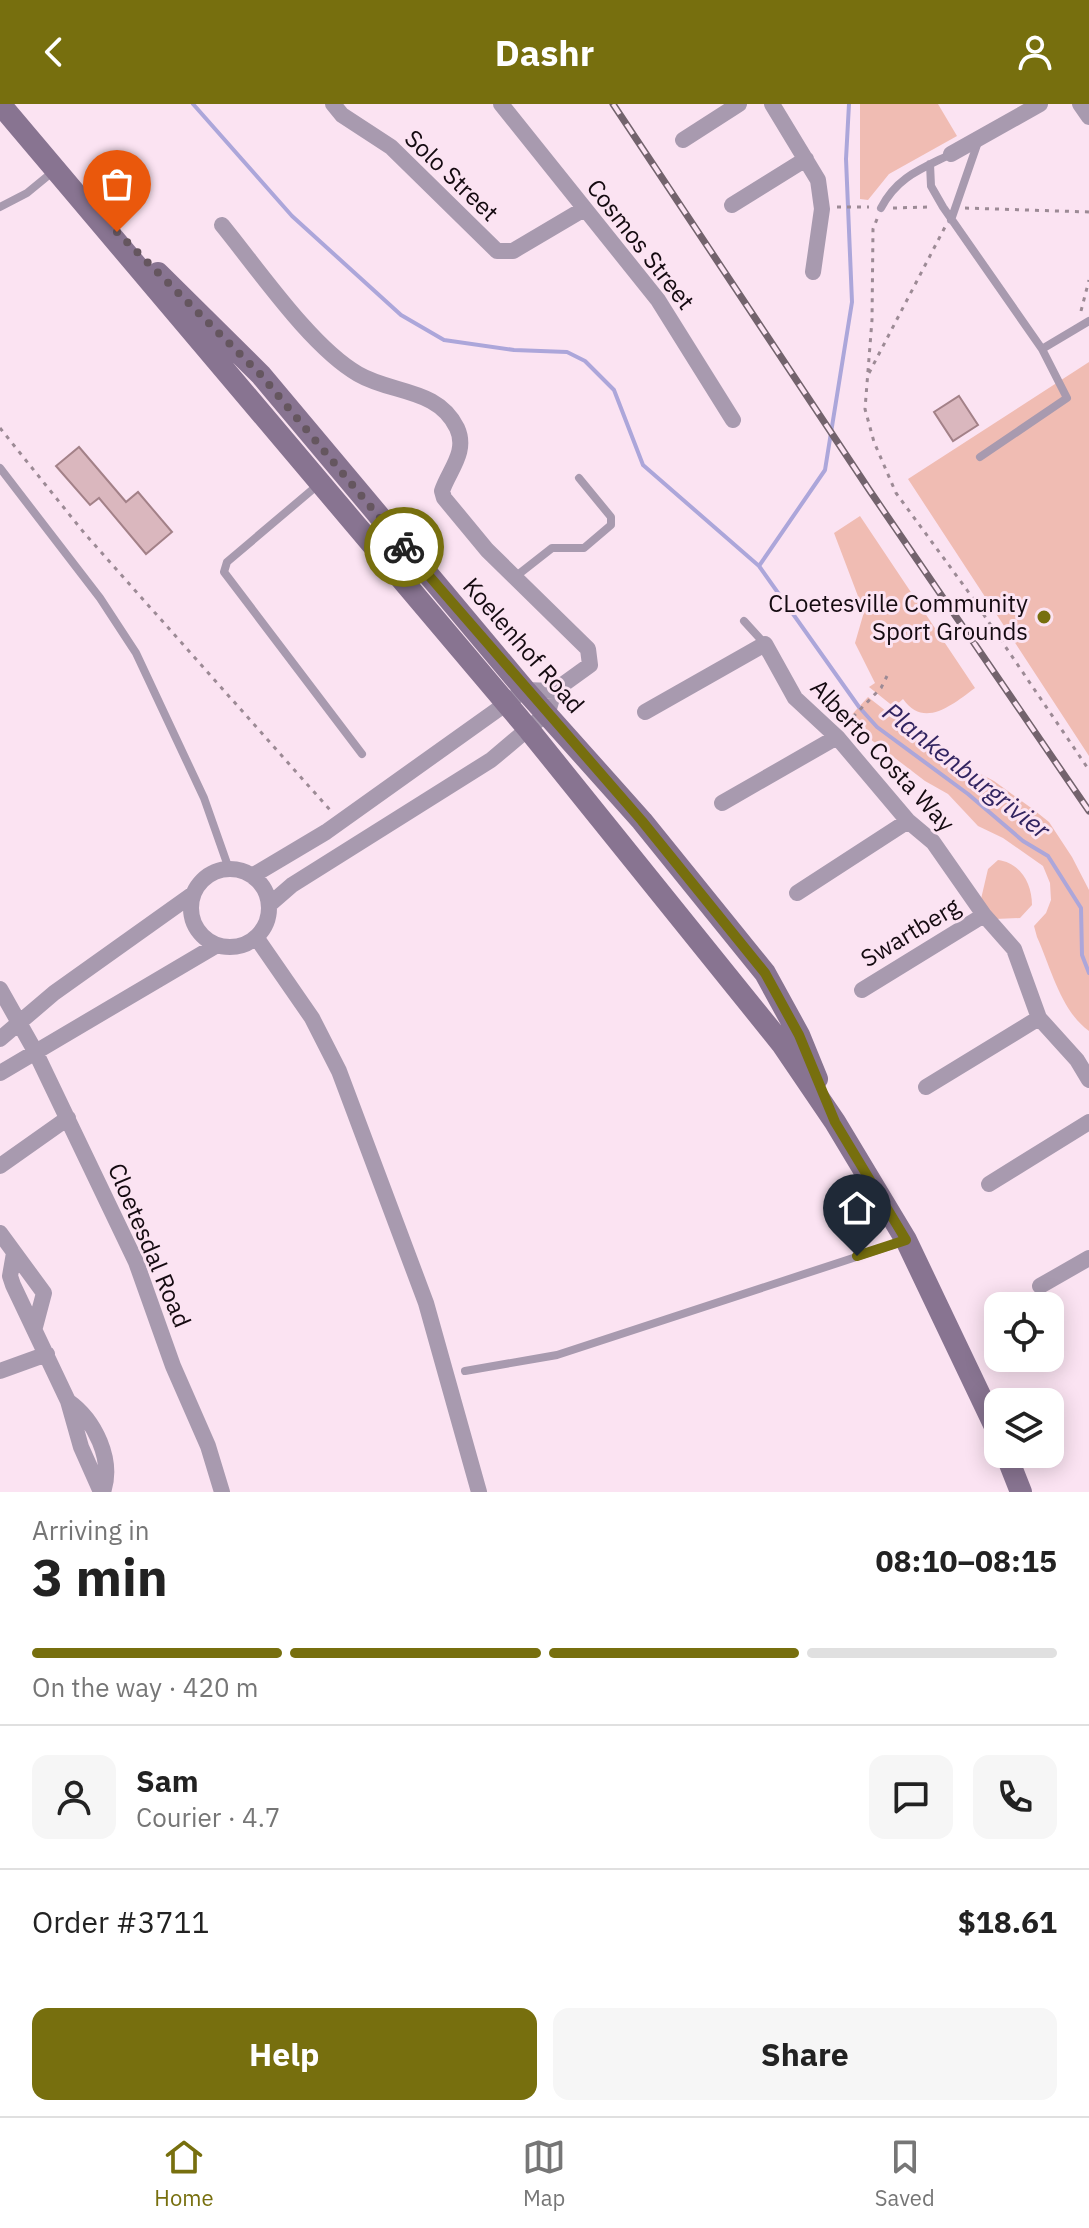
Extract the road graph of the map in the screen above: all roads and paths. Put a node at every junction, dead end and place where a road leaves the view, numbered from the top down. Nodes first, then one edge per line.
1 (0, 104) edge
2 (333, 104) edge
3 (501, 104) edge
4 (739, 104) edge
5 (772, 104) edge
6 (1040, 104) edge
7 (1080, 104) edge
8 (1089, 117) edge
9 (979, 137) junction
10 (683, 140) dead end
11 (951, 154) joint
12 (806, 159) junction
13 (930, 164) junction
14 (55, 170) junction
15 (732, 205) dead end
16 (0, 207) edge
17 (863, 207) dead end
18 (943, 207) junction
19 (832, 208) dead end
20 (881, 208) joint
21 (956, 208) junction
22 (584, 209) junction
23 (1089, 212) edge
24 (951, 220) junction
25 (222, 225) dead end
26 (873, 229) dead end
27 (813, 272) dead end
28 (1089, 280) edge
29 (1089, 321) edge
30 (1077, 329) junction
31 (1042, 349) junction
32 (867, 376) junction
33 (733, 420) dead end
34 (0, 428) edge
35 (980, 457) dead end
36 (0, 468) edge
37 (579, 478) dead end
38 (319, 484) junction
39 (514, 577) junction
40 (744, 621) dead end
41 (765, 644) junction
42 (887, 676) dead end
43 (525, 690) junction
44 (551, 702) junction
45 (505, 704) junction
46 (645, 712) dead end
47 (529, 730) junction
48 (840, 733) junction
49 (362, 754) dead end
50 (1089, 770) edge
51 (722, 803) dead end
52 (908, 821) junction
53 (341, 822) junction
54 (229, 869) junction
55 (252, 876) junction
56 (797, 893) dead end
57 (193, 894) junction
58 (269, 905) junction
59 (984, 915) junction
60 (256, 937) junction
61 (217, 945) junction
62 (0, 989) edge
63 (862, 990) dead end
64 (1039, 1018) junction
65 (19, 1023) junction
66 (0, 1039) edge
67 (35, 1051) junction
68 (0, 1073) edge
69 (1089, 1080) edge
70 (926, 1087) dead end
71 (68, 1118) junction
72 (835, 1122) junction
73 (1089, 1122) edge
74 (0, 1166) edge
75 (989, 1184) dead end
76 (0, 1233) edge
77 (906, 1240) junction
78 (14, 1253) junction
79 (1089, 1258) edge
80 (1040, 1286) dead end
81 (35, 1327) junction
82 (47, 1354) junction
83 (0, 1371) edge
84 (465, 1371) dead end
85 (984, 1404) edge
86 (1012, 1468) edge
87 (102, 1492) edge
88 (222, 1492) edge
89 (479, 1492) edge
90 (1021, 1492) edge

1 - 14 main road, Koelenhof Road
2 - 22 street, Solo Street
3 - 22 street, Cosmos Street
4 - 10 street
5 - 12 street
6 - 9 street
7 - 8 street
9 - 11 street
9 - 21 lane
11 - 13 lane
12 - 15 street
12 - 27 street
13 - 18 lane
13 - 20 lane
14 - 16 lane
14 - 38 main road, Koelenhof Road
14 - 43 main road, Koelenhof Road
17 - 19 path
18 - 20 path
18 - 24 lane
21 - 23 path
21 - 24 lane
22 - 33 street, Cosmos Street
24 - 31 lane
24 - 32 path
25 - 39 street
26 - 32 path
28 - 30 path
29 - 30 lane
30 - 31 lane
31 - 35 lane
32 - 50 path
34 - 53 path
36 - 54 lane
37 - 39 lane
38 - 45 main road, Koelenhof Road
38 - 49 lane
39 - 44 street
40 - 41 lane, Alberto Costa Way
41 - 46 street
41 - 48 street, Alberto Costa Way
42 - 48 path
43 - 44 main road, Koelenhof Road
43 - 45 street
44 - 47 street
44 - 72 main road, Koelenhof Road
45 - 47 main road, Koelenhof Road
45 - 53 street
47 - 58 street
47 - 72 main road, Koelenhof Road
48 - 51 street
48 - 52 street, Alberto Costa Way
52 - 56 street
52 - 59 street, Alberto Costa Way
53 - 55 street
54 - 55 street
54 - 57 street
55 - 58 street
57 - 61 street
57 - 65 street
58 - 60 street
59 - 63 street, Swartberg
59 - 64 street, Alberto Costa Way
60 - 61 street
60 - 89 street
61 - 67 street
62 - 65 street, Cloetesdal Road
64 - 69 street, Alberto Costa Way
64 - 70 street
65 - 66 street
65 - 67 street, Cloetesdal Road
67 - 68 street
67 - 71 street, Cloetesdal Road
71 - 74 street
71 - 88 street, Cloetesdal Road
72 - 77 main road, Koelenhof Road
73 - 75 street
76 - 78 street
77 - 84 lane
77 - 85 main road, Koelenhof Road
78 - 81 street
78 - 81 street
79 - 80 street
81 - 82 street
82 - 83 street
82 - 87 street
86 - 90 main road

